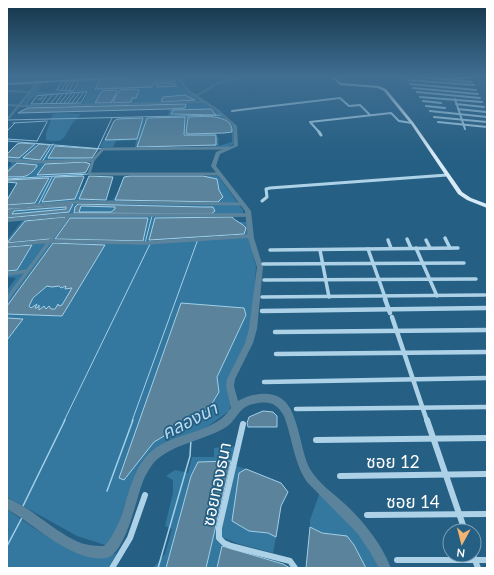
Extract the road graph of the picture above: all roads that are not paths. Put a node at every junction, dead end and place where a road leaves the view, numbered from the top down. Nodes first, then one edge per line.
1 (300, 103) edge
2 (345, 103) edge
3 (394, 103) edge
4 (441, 103) edge
5 (456, 104) joint
6 (426, 106) dead end
7 (484, 107) dead end
8 (445, 108) junction
9 (458, 109) junction
10 (232, 111) dead end
11 (430, 111) dead end
12 (486, 112) edge
13 (448, 113) junction
14 (460, 114) junction
15 (370, 115) junction
16 (434, 116) dead end
17 (487, 117) edge
18 (462, 119) junction
19 (438, 122) dead end
20 (487, 122) edge
21 (412, 123) junction
22 (464, 125) junction
23 (487, 127) edge
24 (465, 129) dead end
25 (321, 135) dead end
26 (447, 175) junction
27 (262, 201) dead end
28 (487, 206) edge
29 (445, 238) dead end
30 (388, 240) dead end
31 (407, 240) dead end
32 (426, 240) dead end
33 (391, 248) junction
34 (411, 248) junction
35 (416, 248) junction
36 (430, 248) junction
37 (450, 248) junction
38 (458, 248) dead end
39 (368, 249) junction
40 (270, 250) dead end
41 (320, 250) junction
42 (422, 263) junction
43 (464, 263) dead end
44 (263, 264) dead end
45 (323, 264) junction
46 (373, 264) junction
47 (476, 278) dead end
48 (429, 279) junction
49 (264, 280) dead end
50 (326, 280) junction
51 (379, 280) junction
52 (485, 295) dead end
53 (437, 296) junction
54 (262, 297) dead end
55 (329, 297) junction
56 (385, 297) junction
57 (487, 308) edge
58 (262, 311) dead end
59 (390, 313) junction
60 (487, 330) edge
61 (396, 331) junction
62 (275, 332) dead end
63 (487, 352) edge
64 (276, 354) dead end
65 (404, 354) junction
66 (487, 378) edge
67 (413, 379) junction
68 (264, 382) dead end
69 (487, 406) edge
70 (423, 408) junction
71 (296, 409) dead end
72 (243, 424) dead end
73 (487, 438) edge
74 (316, 440) dead end
75 (434, 440) junction
76 (487, 474) edge
77 (446, 475) junction
78 (340, 476) dead end
79 (145, 495) dead end
80 (487, 514) edge
81 (367, 515) dead end
82 (460, 515) junction
83 (462, 523) edge
84 (442, 559) edge
85 (397, 560) dead end
86 (112, 568) edge
87 (295, 568) edge

1 - 10 street
2 - 15 street
3 - 21 street
4 - 8 street
5 - 7 street
5 - 9 street
6 - 8 street
8 - 13 street
9 - 12 street
9 - 14 street
11 - 13 street
13 - 14 street
14 - 17 street
14 - 18 street
15 - 21 street
15 - 25 street
16 - 18 street
18 - 20 street
18 - 22 street
19 - 22 street
21 - 26 street
22 - 23 street
22 - 24 street
26 - 27 street
26 - 28 street
29 - 37 street
30 - 33 street
31 - 34 street
32 - 36 street
33 - 34 street
33 - 39 street
34 - 35 street
35 - 36 street
35 - 42 street
36 - 37 street
37 - 38 street
39 - 41 street
39 - 46 street
40 - 41 street
41 - 45 street
42 - 43 street
42 - 46 street
42 - 48 street
44 - 45 street
45 - 46 street
45 - 50 street
46 - 51 street
47 - 48 street
48 - 51 street
48 - 53 street
49 - 50 street
50 - 51 street
50 - 55 street
51 - 56 street
52 - 53 street
53 - 56 street
54 - 55 street
55 - 56 street
56 - 59 street
57 - 59 street
58 - 59 street
59 - 61 street
60 - 61 street
61 - 62 street
61 - 65 street
63 - 65 street
64 - 65 street
65 - 67 street
66 - 67 street
67 - 68 street
67 - 70 street
69 - 70 street
70 - 71 street
70 - 75 street
72 - 87 street, ซอยทองธนา
73 - 75 street
74 - 75 street
75 - 77 street
76 - 77 street, ซอย 12
77 - 78 street, ซอย 12
77 - 82 street
79 - 86 street
80 - 82 street, ซอย 14
81 - 82 street, ซอย 14
82 - 83 street
84 - 85 street

